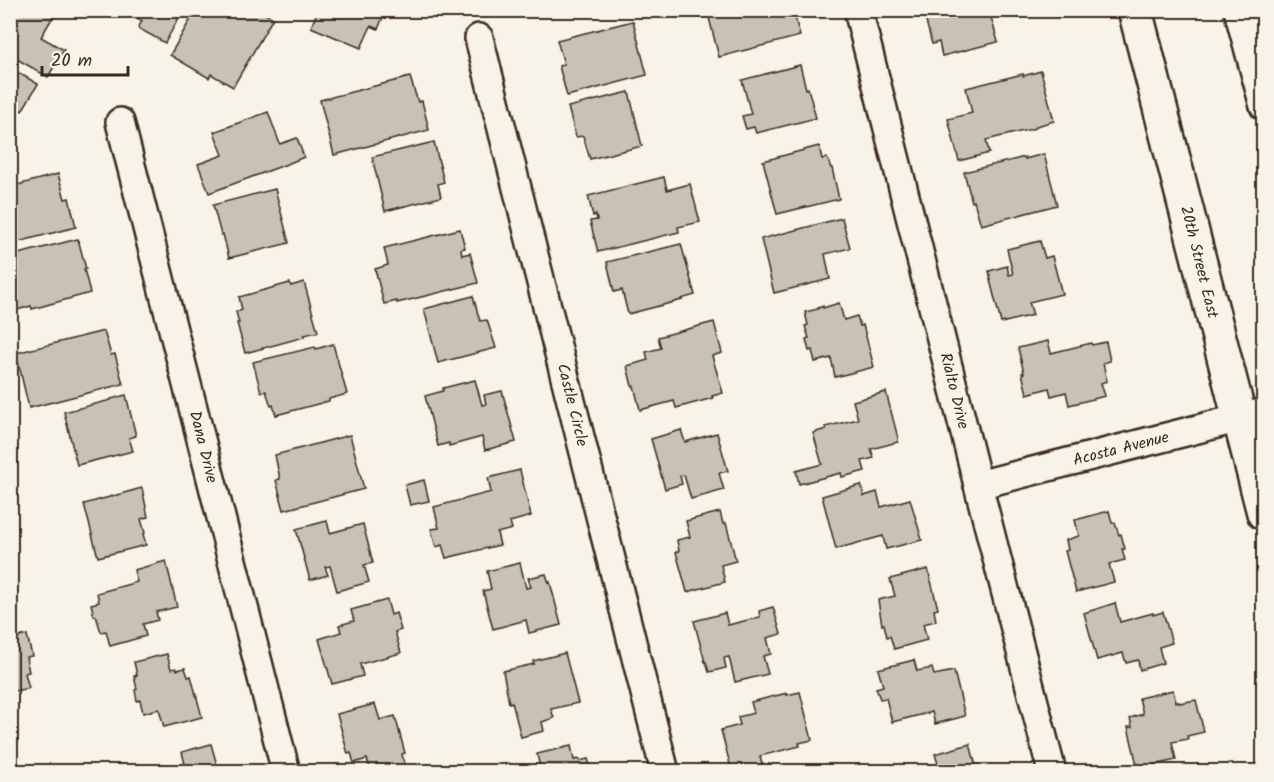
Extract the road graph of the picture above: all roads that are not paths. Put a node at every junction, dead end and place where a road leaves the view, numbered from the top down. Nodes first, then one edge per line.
1 (858, 10) edge
2 (1135, 10) edge
3 (1248, 23) edge
4 (479, 38) dead end
5 (1263, 106) edge
6 (120, 122) dead end
7 (1251, 415) edge
8 (978, 485) junction
9 (1263, 513) edge
10 (286, 771) edge
11 (665, 771) edge
12 (1052, 771) edge

1 - 8 street, Rialto Drive
2 - 7 main road, 20th Street East
3 - 5 street
4 - 11 street, Castle Circle
6 - 10 street, Dana Drive
7 - 8 street, Acosta Avenue
7 - 9 main road, 20th Street East
8 - 12 street, Rialto Drive

